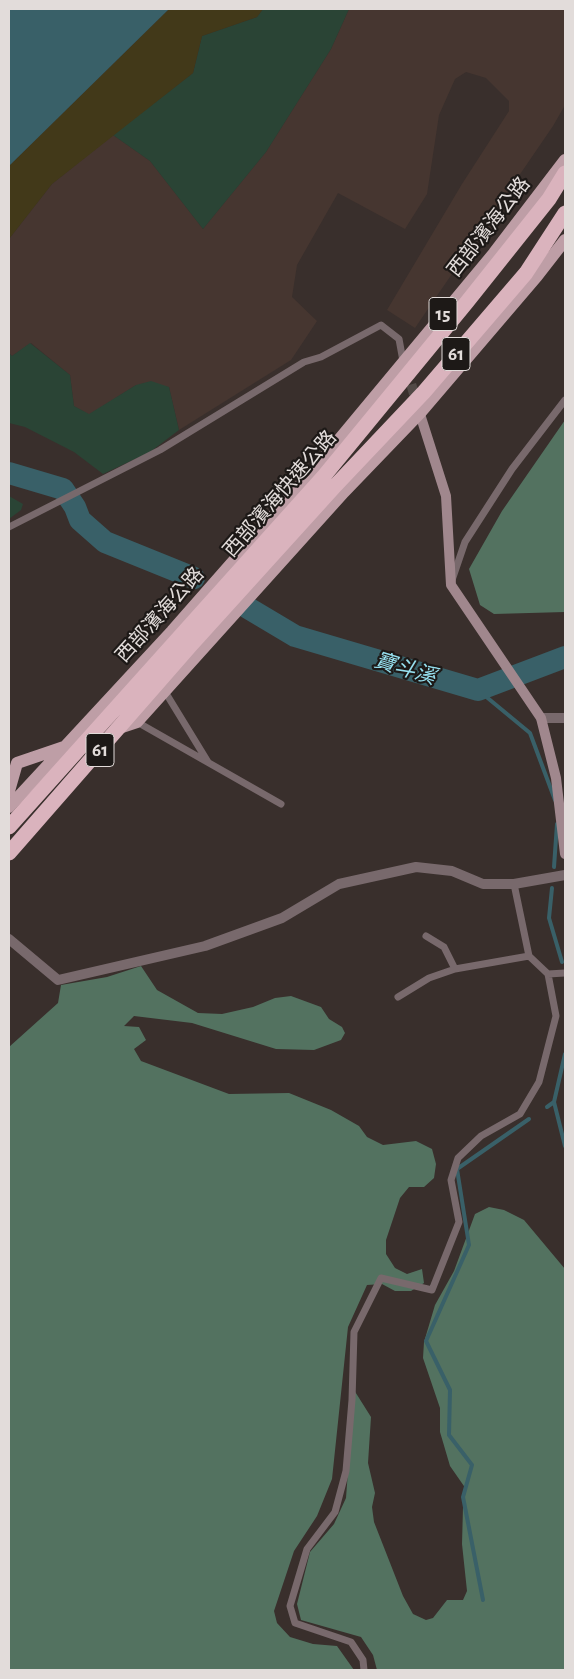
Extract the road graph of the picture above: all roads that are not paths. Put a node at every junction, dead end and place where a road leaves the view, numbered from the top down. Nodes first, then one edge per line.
1 (565, 160) edge
2 (565, 174) edge
3 (565, 213) edge
4 (565, 240) edge
5 (404, 362) junction
6 (565, 400) edge
7 (420, 412) junction
8 (330, 481) junction
9 (9, 527) edge
10 (451, 586) junction
11 (185, 642) junction
12 (164, 690) junction
13 (540, 716) junction
14 (565, 718) edge
15 (137, 722) junction
16 (209, 765) junction
17 (9, 791) edge
18 (281, 804) dead end
19 (9, 807) edge
20 (9, 827) edge
21 (9, 853) edge
22 (565, 854) edge
23 (565, 875) edge
24 (514, 884) junction
25 (426, 936) dead end
26 (9, 939) edge
27 (528, 956) junction
28 (455, 969) junction
29 (565, 973) edge
30 (548, 974) junction
31 (398, 996) dead end
32 (364, 1670) edge

1 - 5 main road, 西部濱海公路 / 15
2 - 8 highway, 西部濱海快速公路 / 61
3 - 8 highway, 西部濱海快速公路 / 61
4 - 7 main road, 15
5 - 9 lane
5 - 19 main road, 西部濱海公路 / 15
6 - 10 lane
7 - 10 street
7 - 12 main road, 15
8 - 11 highway, 西部濱海快速公路 / 61
10 - 13 street
11 - 20 highway, 西部濱海快速公路 / 61
11 - 21 highway, 西部濱海快速公路 / 61
12 - 15 main road, 15
12 - 16 lane
13 - 14 street
13 - 22 street
15 - 16 lane
15 - 17 main road
16 - 18 lane
23 - 24 street
24 - 26 street
24 - 27 lane
25 - 28 lane
27 - 28 lane
27 - 30 lane
28 - 31 lane
29 - 30 lane
30 - 32 lane

